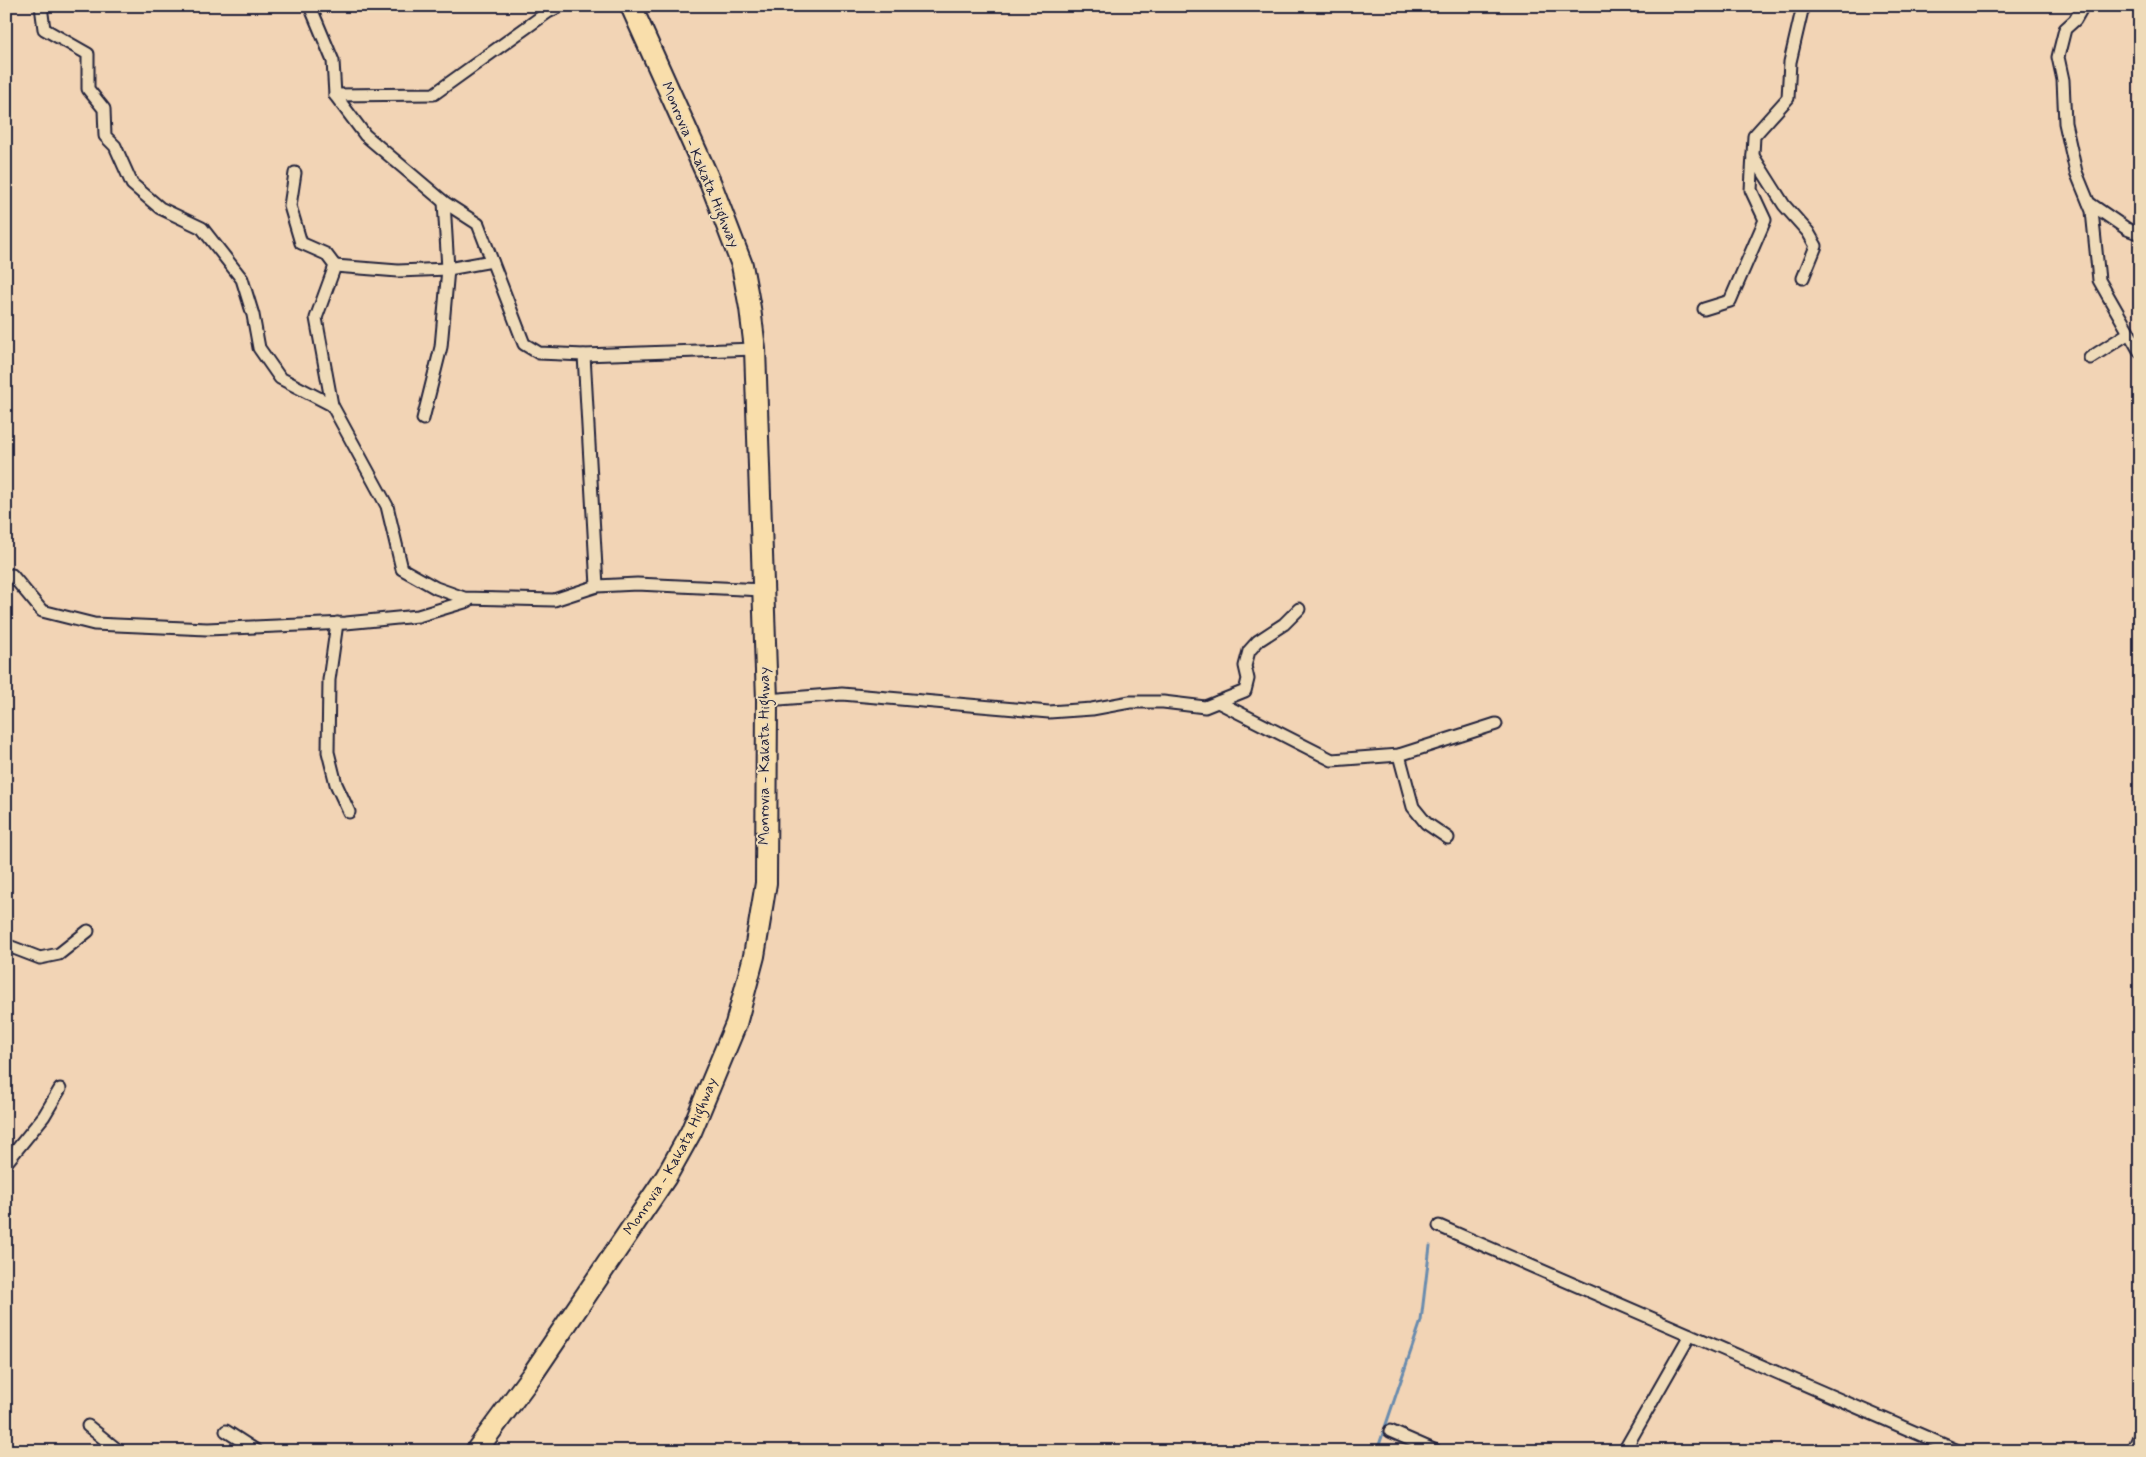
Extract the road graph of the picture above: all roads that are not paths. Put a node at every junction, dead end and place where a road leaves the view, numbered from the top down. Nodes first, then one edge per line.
1 (41, 6) edge
2 (310, 6) edge
3 (560, 6) edge
4 (631, 6) edge
5 (1803, 6) edge
6 (2083, 6) edge
7 (335, 95) junction
8 (1753, 156) junction
9 (295, 173) dead end
10 (444, 202) junction
11 (2089, 203) junction
12 (2140, 234) edge
13 (492, 261) junction
14 (335, 266) junction
15 (448, 269) junction
16 (1804, 278) dead end
17 (1704, 309) dead end
18 (2129, 333) junction
19 (755, 349) junction
20 (2140, 352) edge
21 (584, 356) junction
22 (2090, 358) dead end
23 (332, 405) junction
24 (423, 419) dead end
25 (12, 575) dead end
26 (597, 586) junction
27 (763, 590) junction
28 (468, 601) dead end
29 (1299, 609) dead end
30 (337, 623) junction
31 (767, 700) junction
32 (1218, 702) junction
33 (1496, 724) dead end
34 (1399, 756) junction
35 (349, 812) dead end
36 (1448, 838) dead end
37 (88, 931) dead end
38 (6, 945) edge
39 (60, 1089) dead end
40 (6, 1163) edge
41 (1440, 1226) dead end
42 (1690, 1335) junction
43 (88, 1426) dead end
44 (226, 1431) dead end
45 (1390, 1431) dead end
46 (2140, 1434) edge
47 (119, 1451) edge
48 (257, 1451) edge
49 (476, 1451) edge
50 (1436, 1451) edge
51 (1624, 1451) edge
52 (1958, 1451) edge
53 (2132, 1451) edge

1 - 23 street
2 - 7 street
3 - 7 street
4 - 19 highway, Monrovia - Kakata Highway
5 - 8 street
6 - 11 street
7 - 10 street
8 - 16 street
8 - 17 street
9 - 14 street
10 - 13 street
10 - 15 street
11 - 12 street
11 - 18 street
13 - 15 street
13 - 21 street
14 - 15 street
14 - 23 street
15 - 24 street
18 - 20 street
18 - 22 street
19 - 21 street
19 - 27 highway, Monrovia - Kakata Highway
21 - 26 street
23 - 26 street
25 - 30 street
26 - 27 street
27 - 31 highway, Monrovia - Kakata Highway
28 - 30 street
29 - 32 street
30 - 35 street
31 - 32 street
31 - 49 highway, Monrovia - Kakata Highway
32 - 34 street
33 - 34 street
34 - 36 street
37 - 38 street
39 - 40 street
41 - 42 street
42 - 51 street
42 - 52 street
43 - 47 street
44 - 48 street
45 - 50 street
46 - 53 street

